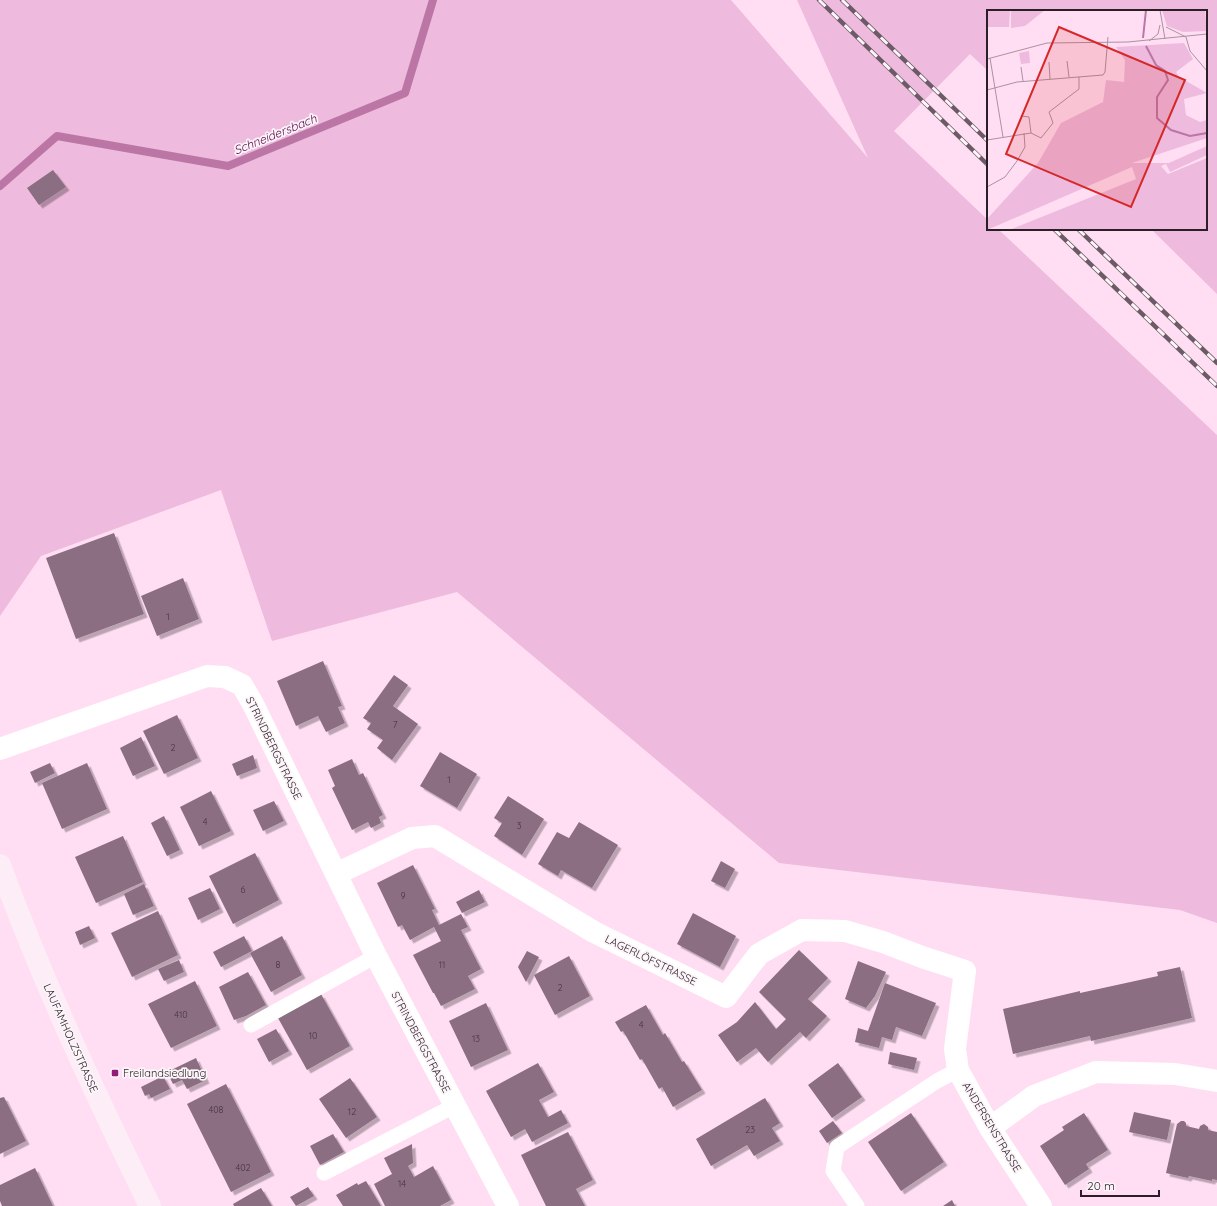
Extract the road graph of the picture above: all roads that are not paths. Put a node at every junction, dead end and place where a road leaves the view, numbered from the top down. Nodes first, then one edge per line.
1 (0, 749) edge
2 (0, 865) edge
3 (336, 874) junction
4 (376, 956) junction
5 (965, 971) joint
6 (251, 1026) dead end
7 (958, 1070) junction
8 (1217, 1081) edge
9 (454, 1106) junction
10 (990, 1128) junction
11 (324, 1173) dead end
12 (150, 1206) edge
13 (508, 1206) edge
14 (857, 1206) edge
15 (1041, 1206) edge

1 - 3 street, STRINDBERGSTRASSE
2 - 12 main road, LAUFAMHOLZSTRASSE
3 - 4 street, STRINDBERGSTRASSE
3 - 5 street, LAGERLÖFSTRASSE
4 - 6 lane
4 - 9 street, STRINDBERGSTRASSE
5 - 7 street, ANDERSENSTRASSE
7 - 10 street, ANDERSENSTRASSE
7 - 14 lane
8 - 10 street
9 - 11 lane, STRINDBERGSTRASSE
9 - 13 street, STRINDBERGSTRASSE
10 - 15 street, ANDERSENSTRASSE

